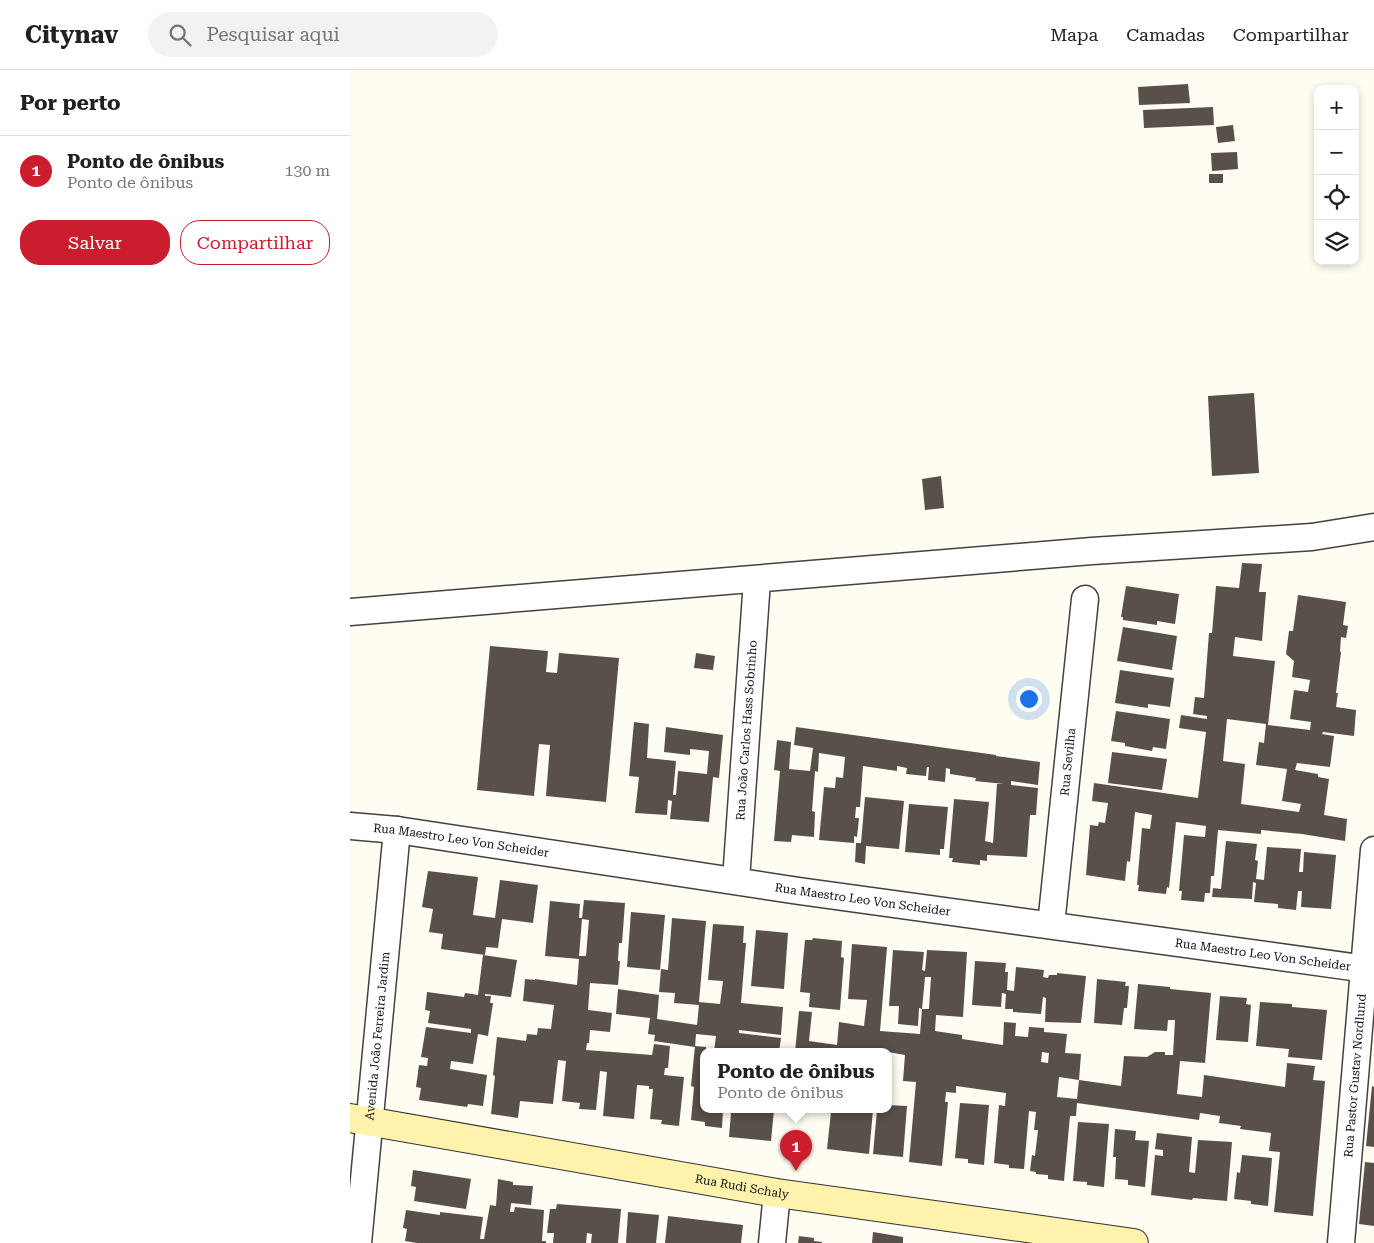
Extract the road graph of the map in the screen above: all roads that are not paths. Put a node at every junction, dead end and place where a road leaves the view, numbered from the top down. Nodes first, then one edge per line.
1 (1374, 526) edge
2 (757, 580) junction
3 (1085, 599) dead end
4 (350, 612) edge
5 (350, 826) edge
6 (397, 830) junction
7 (1374, 850) edge
8 (736, 880) junction
9 (1051, 925) junction
10 (1369, 969) edge
11 (359, 1119) edge
12 (777, 1193) junction
13 (1054, 1237) edge
14 (358, 1243) edge
15 (772, 1243) edge
16 (1134, 1243) edge
17 (1342, 1243) edge

1 - 2 street
2 - 4 street
2 - 8 street, Rua João Carlos Hass Sobrinho
3 - 9 street, Rua Sevilha
5 - 6 street, Rua Maestro Leo Von Scheider
6 - 8 street, Rua Maestro Leo Von Scheider
6 - 11 street, Avenida João Ferreira Jardim
7 - 10 street, Rua Pastor Gustav Nordlund
8 - 9 street, Rua Maestro Leo Von Scheider
9 - 10 street, Rua Maestro Leo Von Scheider
10 - 17 street, Rua Pastor Gustav Nordlund
11 - 12 street, Rua Rudi Schaly
11 - 14 street, Avenida João Ferreira Jardim
12 - 13 street, Rua Rudi Schaly
12 - 15 street
13 - 16 street, Rua Rudi Schaly

